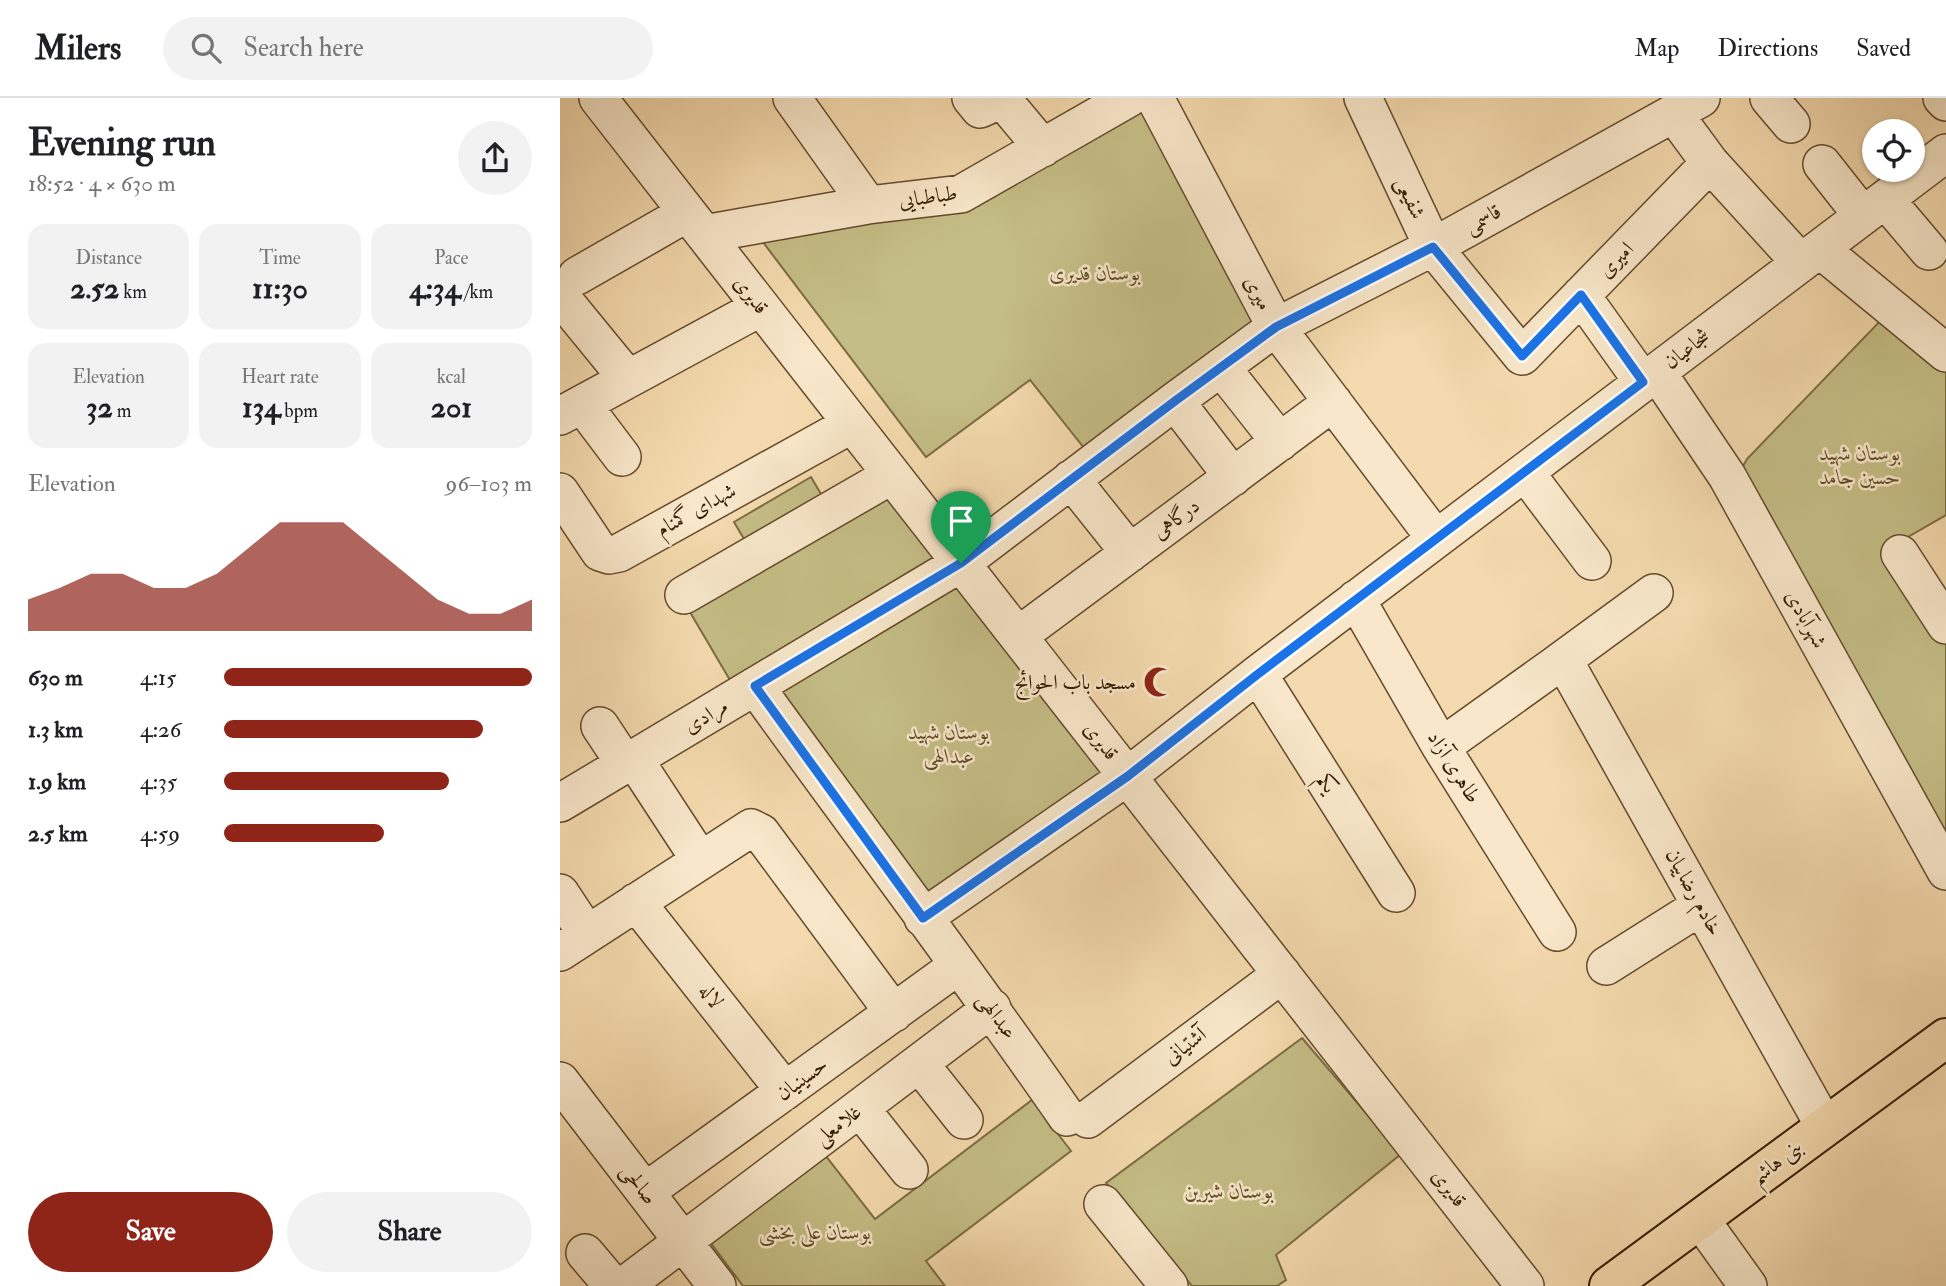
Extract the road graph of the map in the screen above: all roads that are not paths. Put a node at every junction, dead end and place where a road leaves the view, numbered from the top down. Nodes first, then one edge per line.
1 (598, 98) edge
2 (792, 98) edge
3 (971, 98) edge
4 (1129, 98) edge
5 (1155, 98) edge
6 (1363, 98) edge
7 (1942, 98) edge
8 (1946, 102) edge
9 (1688, 106) edge
10 (1043, 148) junction
11 (1946, 153) edge
12 (1710, 163) junction
13 (1822, 164) dead end
14 (868, 205) junction
15 (1874, 208) junction
16 (696, 224) junction
17 (1433, 247) junction
18 (1929, 250) dead end
19 (1810, 256) junction
20 (569, 286) edge
21 (1581, 295) junction
22 (761, 307) junction
23 (1276, 327) junction
24 (1946, 353) edge
25 (1522, 356) joint
26 (1221, 367) junction
27 (1650, 377) junction
28 (628, 379) junction
29 (1175, 401) junction
30 (1333, 402) junction
31 (569, 404) edge
32 (852, 424) junction
33 (1280, 442) junction
34 (622, 457) dead end
35 (1525, 472) junction
36 (892, 475) junction
37 (1233, 477) junction
38 (1072, 479) junction
39 (560, 492) edge
40 (1436, 539) junction
41 (1130, 553) junction
42 (1900, 554) dead end
43 (1592, 561) dead end
44 (961, 563) junction
45 (1654, 593) dead end
46 (684, 595) dead end
47 (1356, 599) junction
48 (1946, 625) edge
49 (1018, 636) junction
50 (1557, 664) junction
51 (1258, 674) junction
52 (755, 686) junction
53 (600, 726) dead end
54 (1441, 747) junction
55 (629, 762) junction
56 (1128, 776) junction
57 (560, 803) edge
58 (700, 860) junction
59 (1946, 871) edge
60 (560, 893) edge
61 (1396, 893) dead end
62 (636, 902) junction
63 (1701, 905) junction
64 (923, 918) junction
65 (1558, 932) dead end
66 (574, 943) edge
67 (960, 965) junction
68 (1606, 966) dead end
69 (1282, 974) junction
70 (992, 1008) junction
71 (894, 1013) junction
72 (1946, 1038) edge
73 (919, 1063) junction
74 (560, 1081) edge
75 (785, 1091) junction
76 (860, 1108) junction
77 (1078, 1118) joint
78 (964, 1120) dead end
79 (1825, 1127) junction
80 (909, 1170) dead end
81 (645, 1192) junction
82 (1103, 1204) dead end
83 (1700, 1219) junction
84 (684, 1242) junction
85 (585, 1253) dead end
86 (613, 1286) edge
87 (624, 1286) edge
88 (718, 1286) edge
89 (1169, 1286) edge
90 (1525, 1286) edge
91 (1608, 1286) edge
92 (1748, 1286) edge

1 - 16 street, قدیری
2 - 14 street
3 - 10 street
4 - 10 street, طباطبایی
5 - 23 street, میری
6 - 17 street, شفیعی
7 - 8 street
9 - 12 street
9 - 17 street, قاسمی
10 - 14 street, طباطبایی
11 - 15 street, شجاعیان
12 - 19 street
12 - 21 street, امیری
13 - 15 street
14 - 16 street, طباطبایی
15 - 18 street
15 - 19 street, شجاعیان
16 - 20 street, طباطبایی
16 - 22 street, قدیری
17 - 23 street, قاسمی
17 - 25 street, شفیعی
19 - 24 street
19 - 27 street, شجاعیان
20 - 28 street
21 - 25 street, امیری
21 - 27 street, شهرآبادی
22 - 28 street
22 - 32 street, قدیری
23 - 26 street, قاسمی
23 - 30 street, میری
26 - 29 street, قاسمی
26 - 33 street
27 - 35 street, شجاعیان
27 - 59 street, شهرآبادی
28 - 31 street
29 - 37 street
29 - 38 street, قاسمی
30 - 33 street, درگاهی
30 - 40 street, میری
31 - 34 street
32 - 36 street, قدیری
32 - 39 street, شهدای گمنام
33 - 37 street, درگاهی
35 - 40 street, شجاعیان
35 - 43 street
36 - 44 street, قدیری
36 - 46 street
37 - 41 street, درگاهی
38 - 41 street
38 - 44 street, قاسمی
40 - 47 street, شجاعیان
41 - 49 street, درگاهی
42 - 48 street
44 - 49 street, قدیری
44 - 52 street, مرادی
45 - 50 street
47 - 51 street, شجاعیان
47 - 54 street, طاهری آزاد
49 - 56 street, قدیری
50 - 54 street
50 - 63 street, خادم رضاییان
51 - 56 street, شجاعیان
51 - 61 street, یکم
52 - 55 street, مرادی
52 - 64 street, عبدالهی
53 - 55 street
54 - 65 street, طاهری آزاد
55 - 57 street, مرادی
55 - 58 street
56 - 64 street
56 - 69 street, قدیری
58 - 62 street
58 - 71 street
60 - 66 street
62 - 66 street
62 - 75 street, لاله
63 - 68 street
63 - 79 street, خادم رضاییان
64 - 67 street, عبدالهی
67 - 70 street, عبدالهی
67 - 71 street, حسینیان
69 - 77 street, آشتیانی
69 - 90 street, قدیری
70 - 73 street, غلامعلی
70 - 77 street, عبدالهی
71 - 75 street, حسینیان
72 - 79 main road, بنی هاشم
73 - 76 street, غلامعلی
73 - 78 street
74 - 81 street, صالحی
75 - 81 street, حسینیان
76 - 80 street
76 - 84 street, غلامعلی
79 - 83 main road, بنی هاشم
81 - 84 street, صالحی
82 - 89 street
83 - 91 main road, بنی هاشم
83 - 92 street
84 - 87 street, غلامعلی
84 - 88 street, صالحی
85 - 86 street

